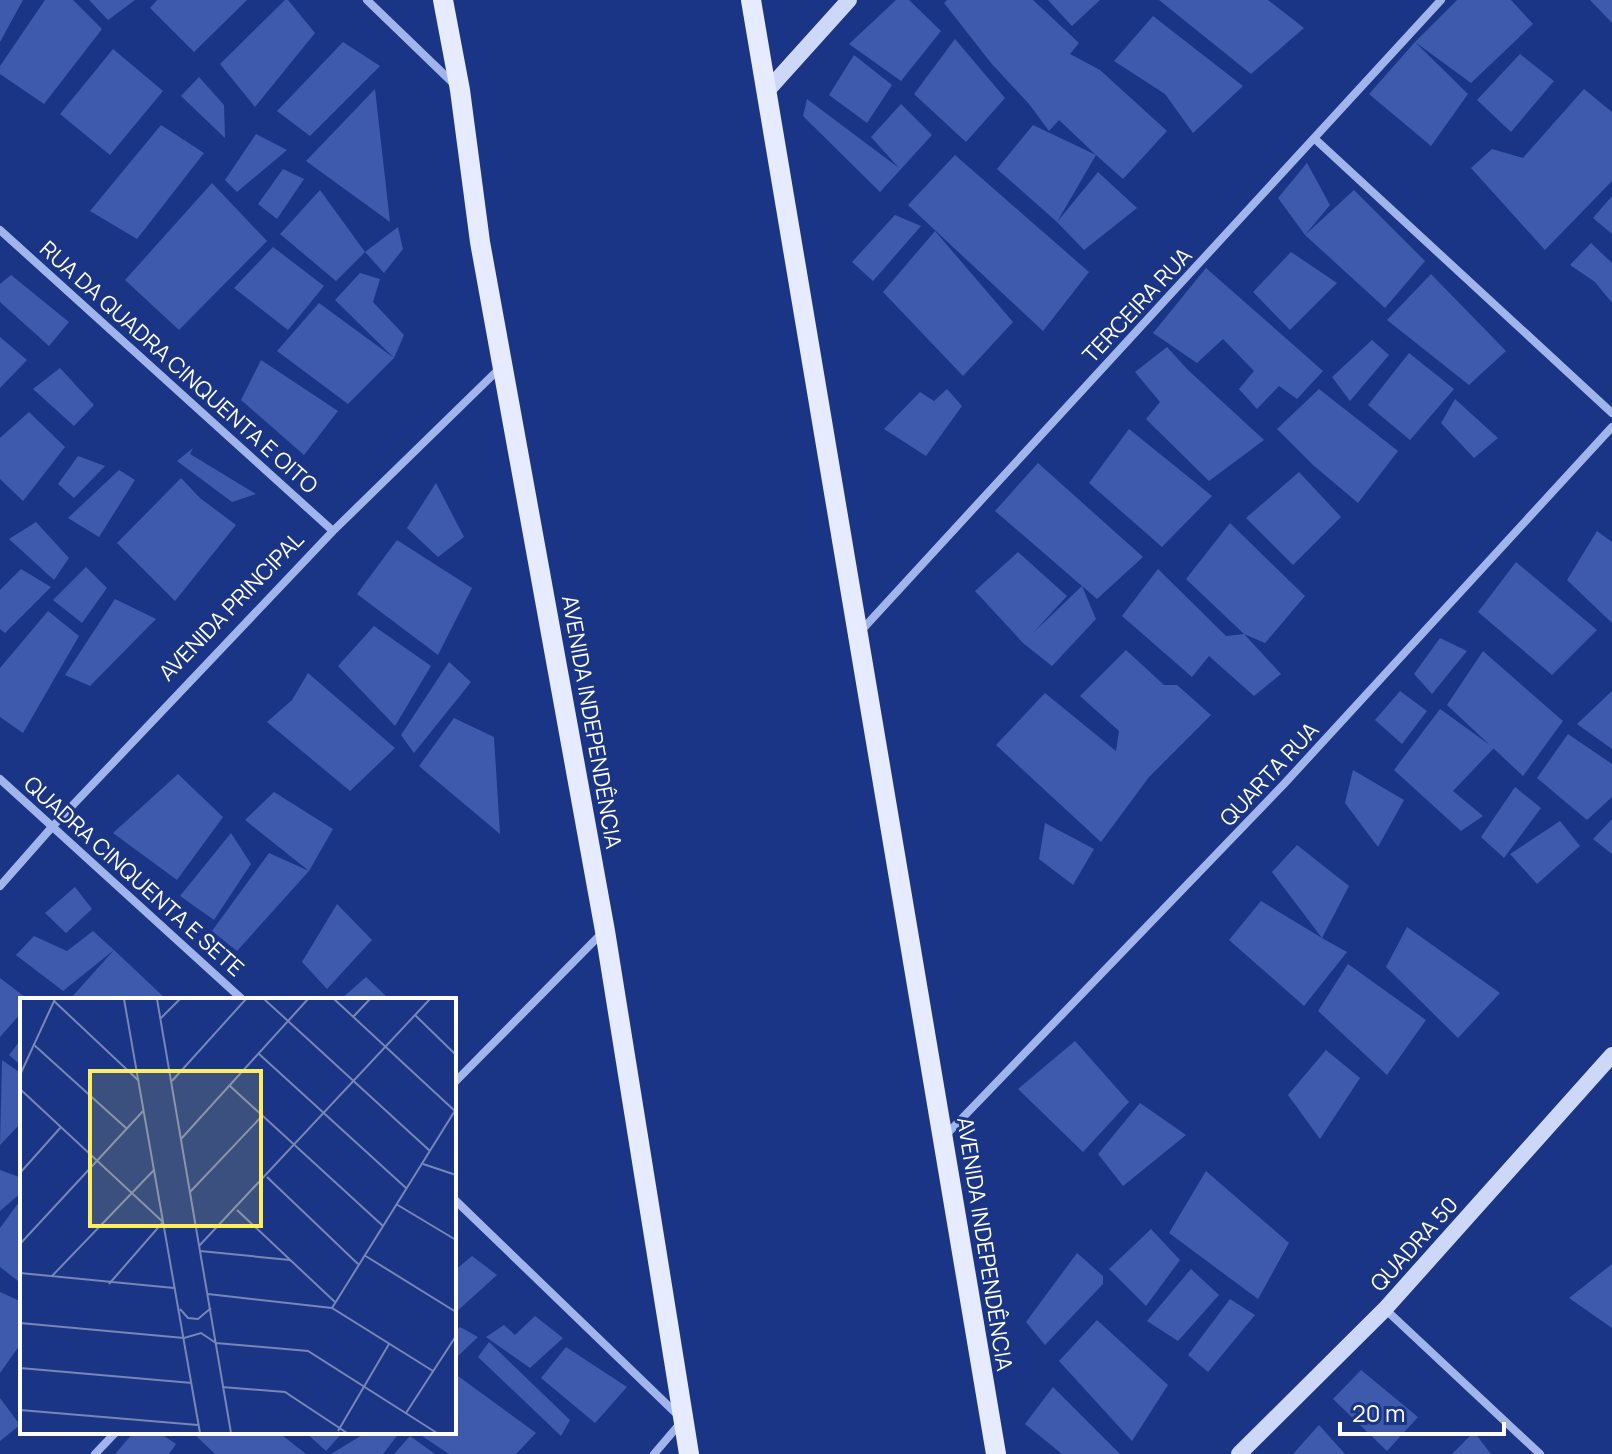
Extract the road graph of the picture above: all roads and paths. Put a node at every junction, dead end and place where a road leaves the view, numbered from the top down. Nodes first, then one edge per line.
1 (367, 0) edge
2 (443, 0) edge
3 (751, 0) edge
4 (849, 0) edge
5 (1441, 0) edge
6 (460, 90) junction
7 (767, 91) junction
8 (1315, 139) junction
9 (0, 230) edge
10 (503, 365) junction
11 (1612, 413) edge
12 (1612, 427) edge
13 (333, 531) junction
14 (859, 634) junction
15 (0, 779) edge
16 (52, 827) junction
17 (0, 886) edge
18 (605, 931) junction
19 (241, 998) edge
20 (1612, 1055) edge
21 (456, 1081) edge
22 (944, 1138) junction
23 (456, 1201) edge
24 (1385, 1309) junction
25 (683, 1420) junction
26 (114, 1434) edge
27 (95, 1454) edge
28 (654, 1454) edge
29 (689, 1454) edge
30 (996, 1454) edge
31 (1239, 1454) edge
32 (1540, 1454) edge

1 - 6 street
2 - 6 main road, AVENIDA INDEPENDÊNCIA
3 - 7 main road, AVENIDA INDEPENDÊNCIA
4 - 7 street
5 - 8 street, TERCEIRA RUA
6 - 10 main road, AVENIDA INDEPENDÊNCIA
7 - 14 main road, AVENIDA INDEPENDÊNCIA
8 - 11 street
8 - 14 street, TERCEIRA RUA
9 - 13 street, RUA DA QUADRA CINQUENTA E OITO
10 - 13 street, AVENIDA PRINCIPAL
10 - 18 main road, AVENIDA INDEPENDÊNCIA
12 - 22 street, QUARTA RUA
13 - 16 street, AVENIDA PRINCIPAL
14 - 22 main road, AVENIDA INDEPENDÊNCIA
15 - 16 street, QUADRA CINQUENTA E SETE
16 - 17 street, AVENIDA PRINCIPAL
16 - 19 street, QUADRA CINQUENTA E SETE
18 - 21 street
18 - 25 main road, AVENIDA INDEPENDÊNCIA
20 - 24 street, QUADRA 50
22 - 30 main road, AVENIDA INDEPENDÊNCIA
23 - 25 street
24 - 31 street, QUADRA 50
24 - 32 street
25 - 28 street
25 - 29 main road, AVENIDA INDEPENDÊNCIA
26 - 27 street

